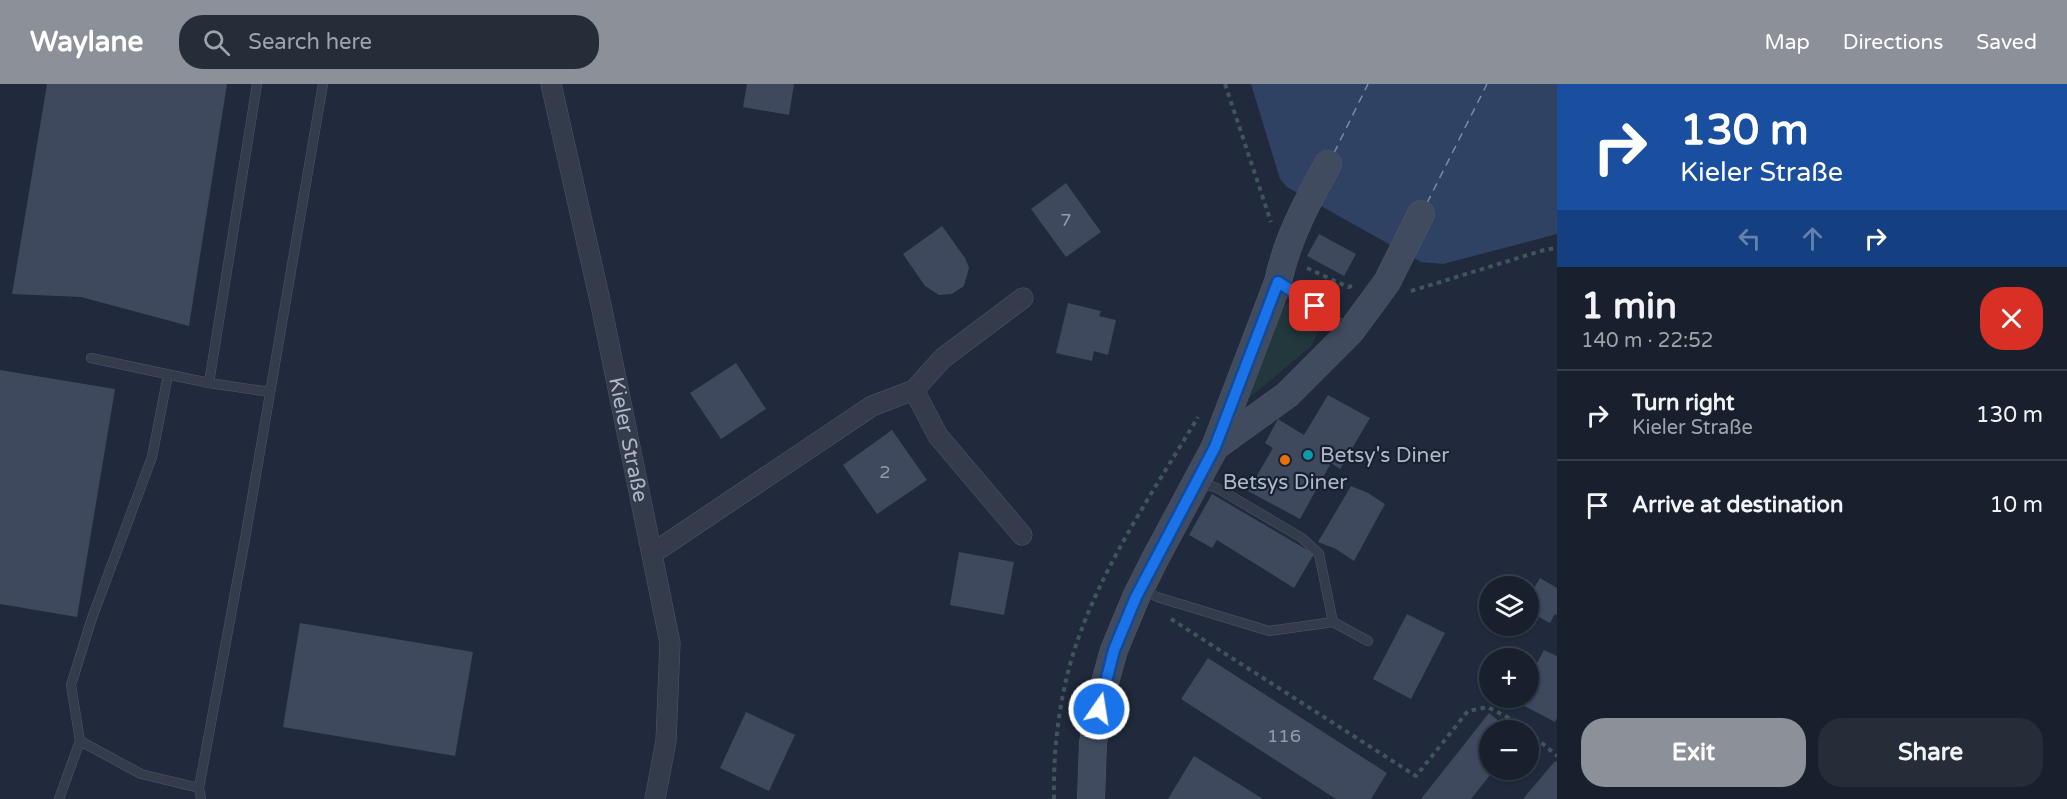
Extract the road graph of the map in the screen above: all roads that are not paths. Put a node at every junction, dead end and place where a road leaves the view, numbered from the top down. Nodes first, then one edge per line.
1 (257, 84) edge
2 (323, 84) edge
3 (551, 84) edge
4 (1328, 164) dead end
5 (1421, 214) dead end
6 (1280, 269) junction
7 (1023, 298) dead end
8 (1352, 332) junction
9 (91, 358) dead end
10 (168, 375) junction
11 (209, 383) junction
12 (914, 390) junction
13 (270, 392) junction
14 (1215, 447) junction
15 (1196, 481) junction
16 (1022, 536) dead end
17 (653, 553) junction
18 (1149, 592) junction
19 (1333, 622) junction
20 (1368, 641) dead end
21 (80, 741) junction
22 (199, 788) junction
23 (59, 799) edge
24 (201, 799) edge
25 (655, 799) edge
26 (1091, 799) edge

1 - 11 lane
2 - 13 lane
3 - 17 street, Kieler Straße
4 - 6 main road
5 - 8 main road
6 - 8 lane
6 - 14 main road
7 - 12 street
8 - 14 main road
9 - 10 lane
10 - 11 lane
10 - 21 lane
11 - 13 lane
12 - 16 street
12 - 17 street
13 - 22 lane
14 - 15 main road
15 - 18 main road
15 - 19 lane
17 - 25 street, Kieler Straße
18 - 19 lane
18 - 26 main road
19 - 20 lane
21 - 22 lane
21 - 23 lane
22 - 24 lane

